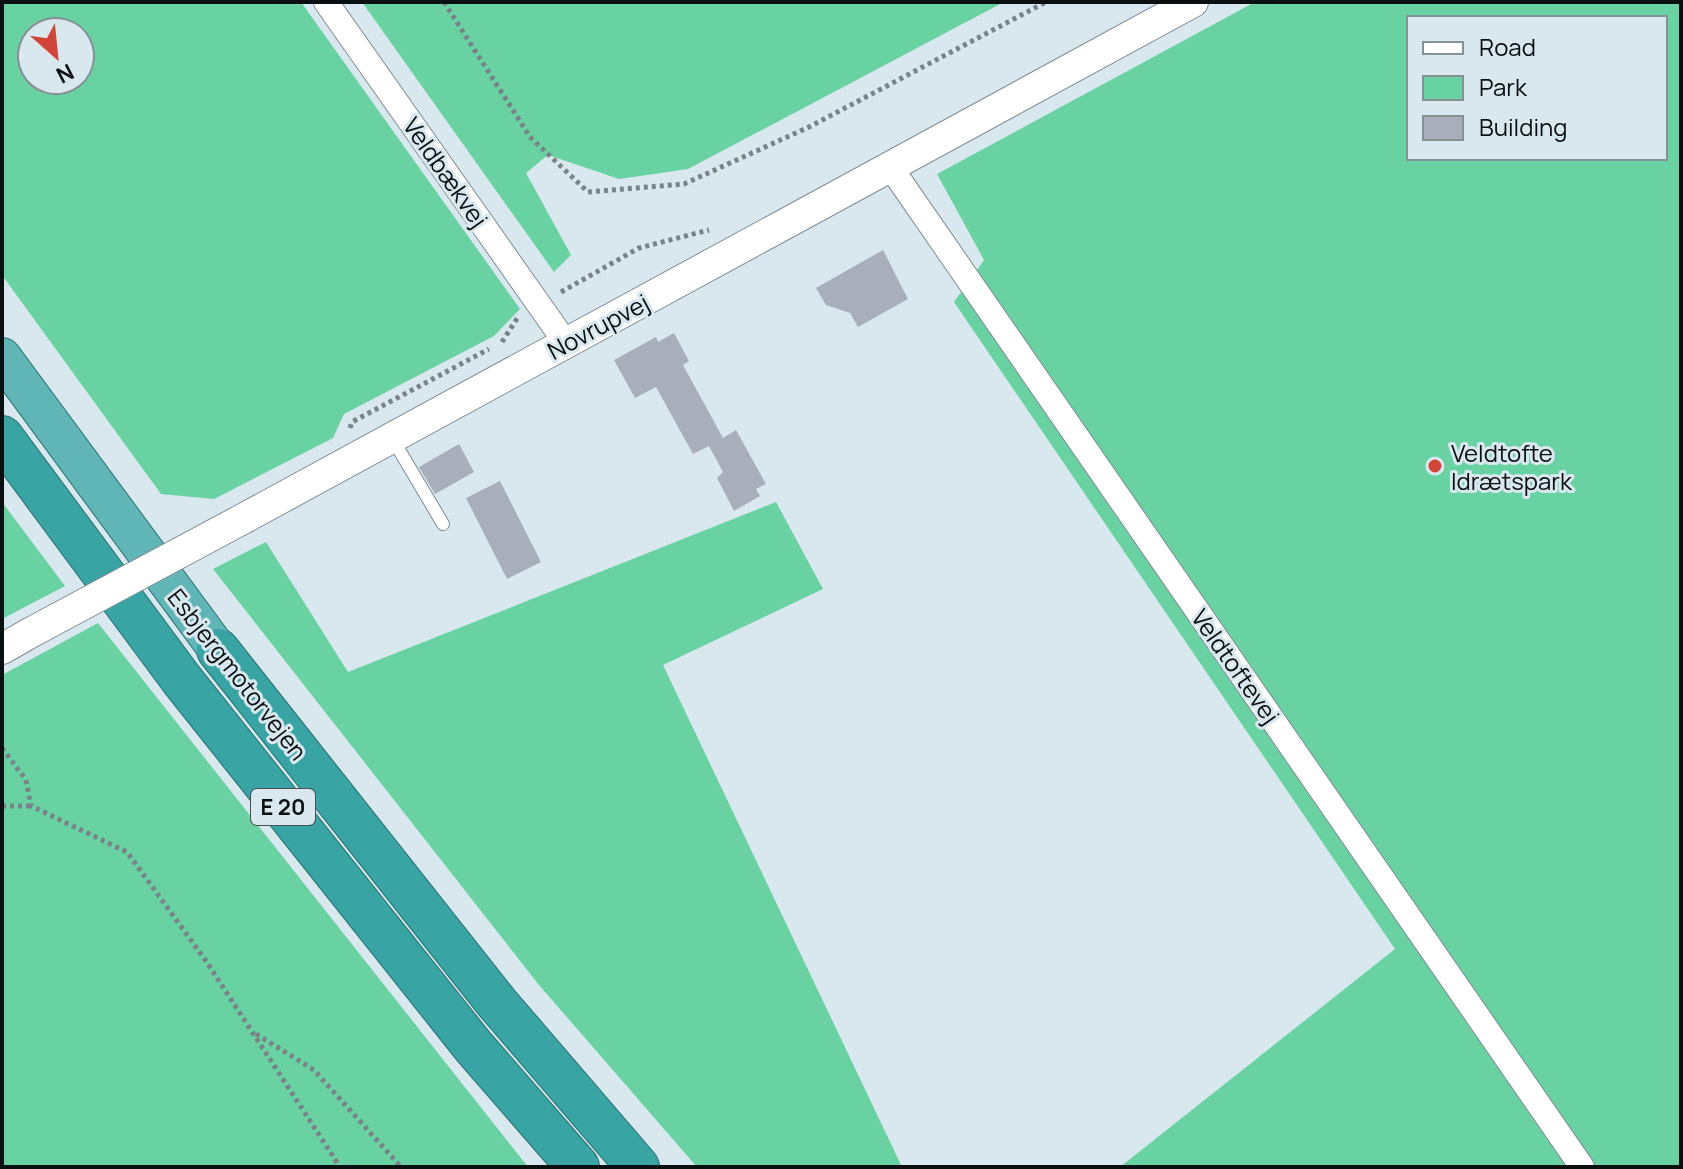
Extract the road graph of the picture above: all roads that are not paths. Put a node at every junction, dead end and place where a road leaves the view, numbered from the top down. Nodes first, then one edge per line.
1 (326, 2) edge
2 (1193, 2) edge
3 (889, 165) junction
4 (566, 343) junction
5 (2, 357) edge
6 (2, 437) edge
7 (392, 438) junction
8 (443, 524) dead end
9 (2, 649) edge
10 (218, 650) joint
11 (578, 1167) edge
12 (638, 1167) edge
13 (1582, 1167) edge

1 - 4 street, Veldbækvej
2 - 3 street, Novrupvej
3 - 4 street, Novrupvej
3 - 13 street, Veldtoftevej
4 - 7 street, Novrupvej
5 - 10 highway, Esbjergmotorvejen / E 20
6 - 11 highway, Esbjergmotorvejen / E 20
7 - 8 lane
7 - 9 street, Novrupvej, bridge
10 - 12 highway, Esbjergmotorvejen / E 20

